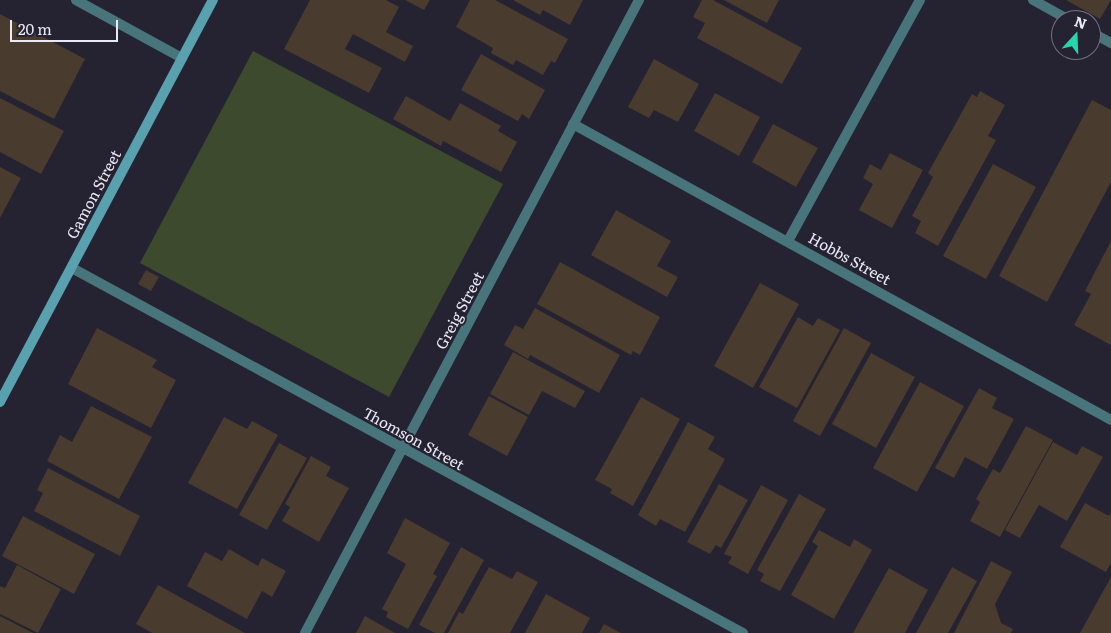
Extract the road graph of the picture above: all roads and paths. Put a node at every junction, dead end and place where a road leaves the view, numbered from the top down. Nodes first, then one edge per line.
1 (76, 0) edge
2 (213, 0) edge
3 (639, 0) edge
4 (920, 0) edge
5 (1033, 0) edge
6 (1051, 10) edge
7 (182, 58) junction
8 (573, 124) junction
9 (788, 242) junction
10 (72, 268) junction
11 (0, 402) edge
12 (1111, 420) edge
13 (403, 449) junction
14 (305, 633) edge
15 (743, 633) edge

1 - 7 street
2 - 7 street, Gamon Street
3 - 8 street, Greig Street
4 - 9 street
5 - 6 street
7 - 10 street, Gamon Street
8 - 9 street, Hobbs Street
8 - 13 street, Greig Street
9 - 12 street, Hobbs Street
10 - 11 street, Gamon Street
10 - 13 street, Thomson Street
13 - 14 street, Greig Street
13 - 15 street, Thomson Street

